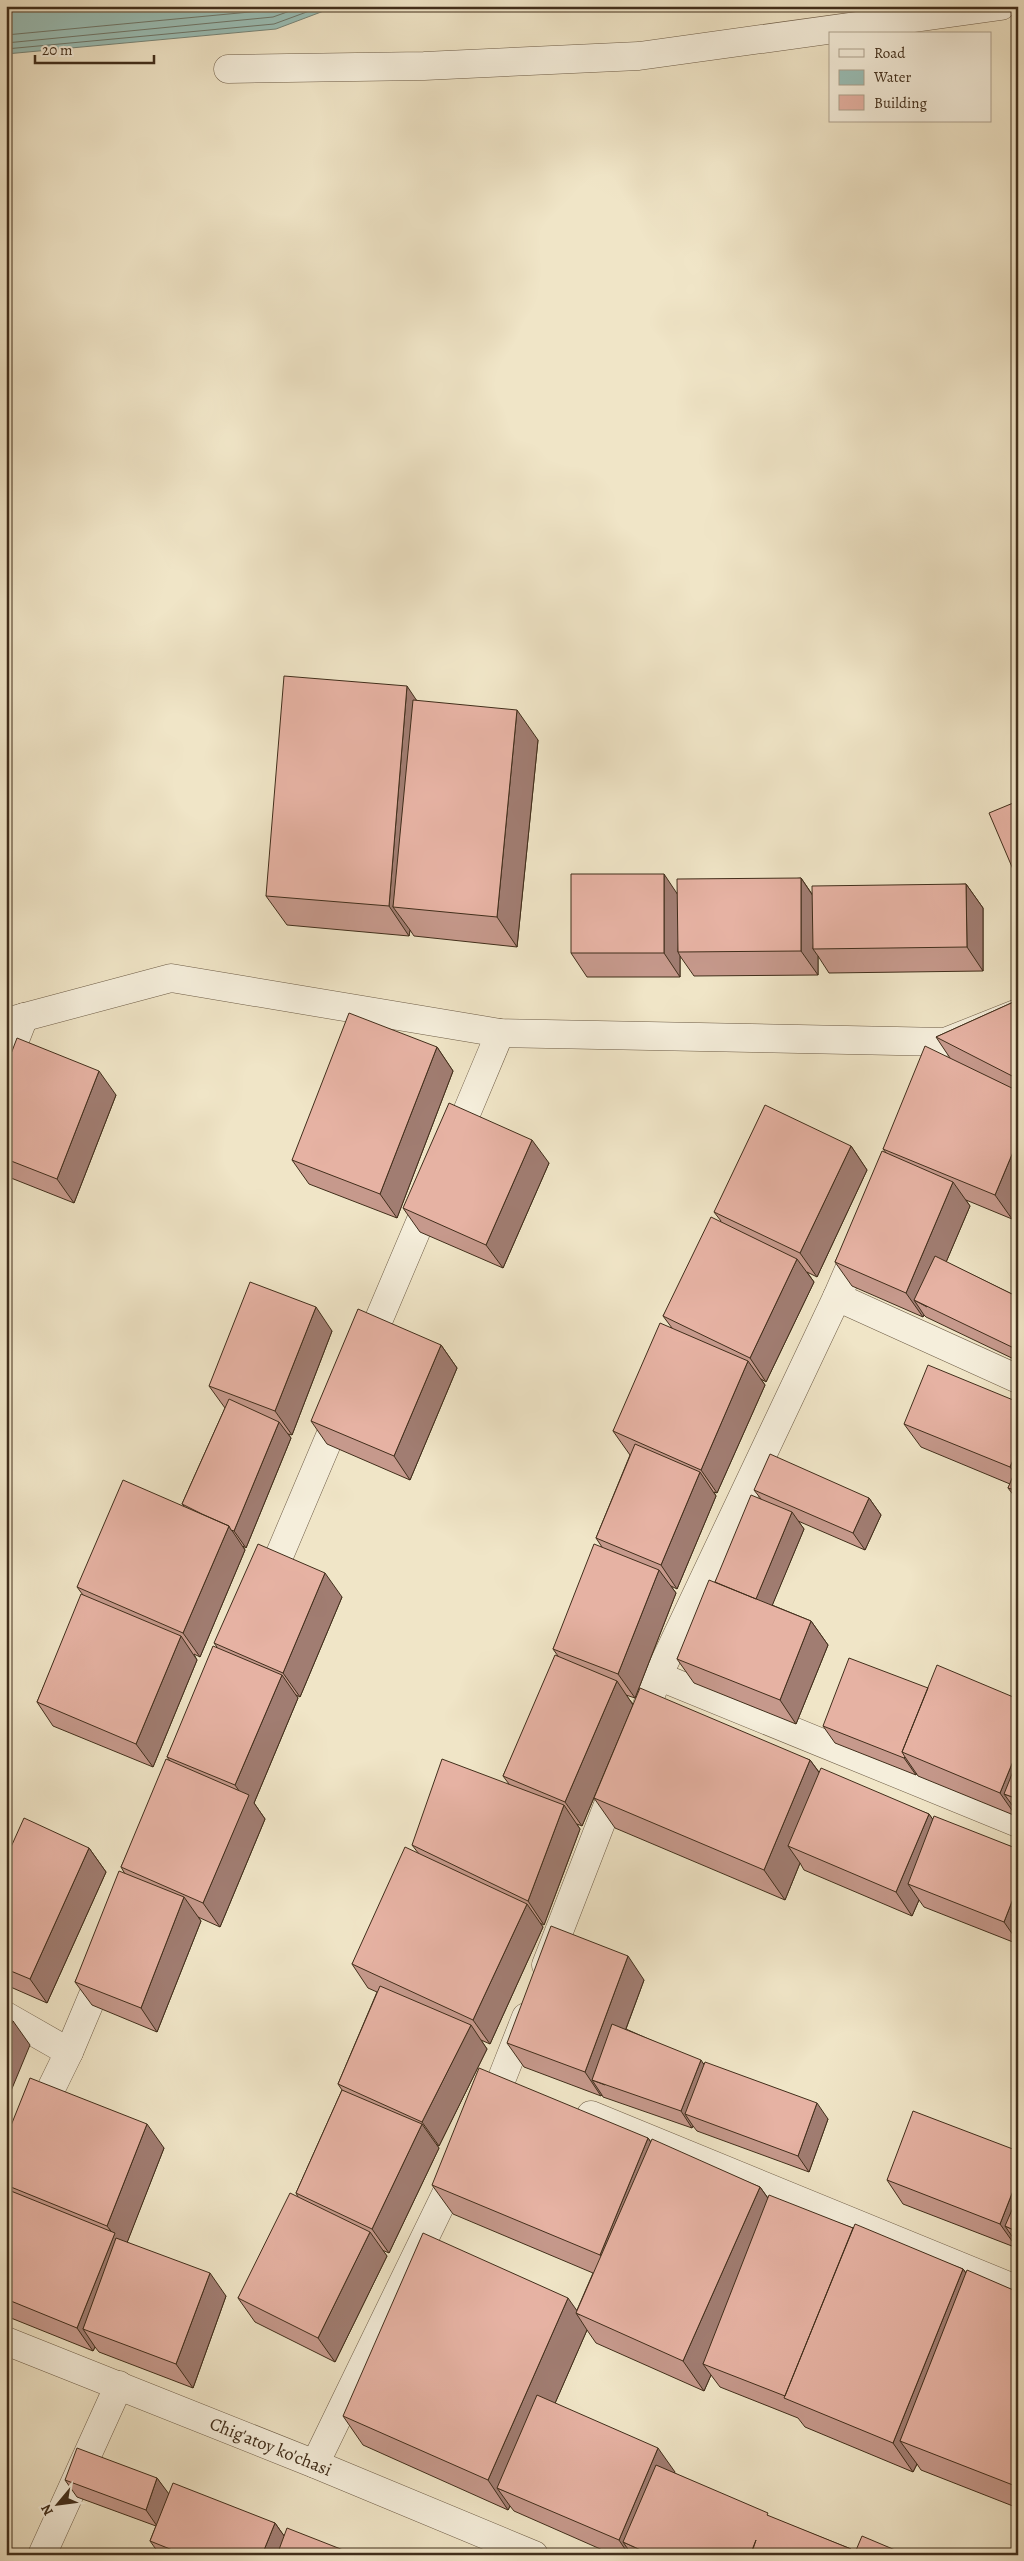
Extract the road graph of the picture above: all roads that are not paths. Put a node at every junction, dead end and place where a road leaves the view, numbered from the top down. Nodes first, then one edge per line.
1 (1001, 6) edge
2 (228, 69) dead end
3 (1018, 1013) edge
4 (15, 1019) edge
5 (500, 1033) junction
6 (945, 1042) junction
7 (6, 1062) edge
8 (933, 1069) edge
9 (868, 1224) edge
10 (838, 1297) junction
11 (1018, 1379) edge
12 (256, 1611) edge
13 (658, 1676) junction
14 (1018, 1823) edge
15 (116, 1942) edge
16 (6, 2016) edge
17 (69, 2052) junction
18 (567, 2105) edge
19 (6, 2182) edge
20 (1018, 2290) edge
21 (6, 2341) edge
22 (119, 2385) junction
23 (315, 2464) junction
24 (42, 2555) edge
25 (534, 2555) edge

1 - 2 street
3 - 6 street
4 - 5 street
4 - 7 street
5 - 6 street
5 - 12 street
6 - 8 street
9 - 10 street
10 - 11 street
10 - 13 street
13 - 14 street
13 - 23 street
15 - 17 street
16 - 17 street
17 - 19 street
18 - 20 street
21 - 22 street, Chig'atoy ko'chasi
22 - 23 street, Chig'atoy ko'chasi
22 - 24 street
23 - 25 street, Chig'atoy ko'chasi

